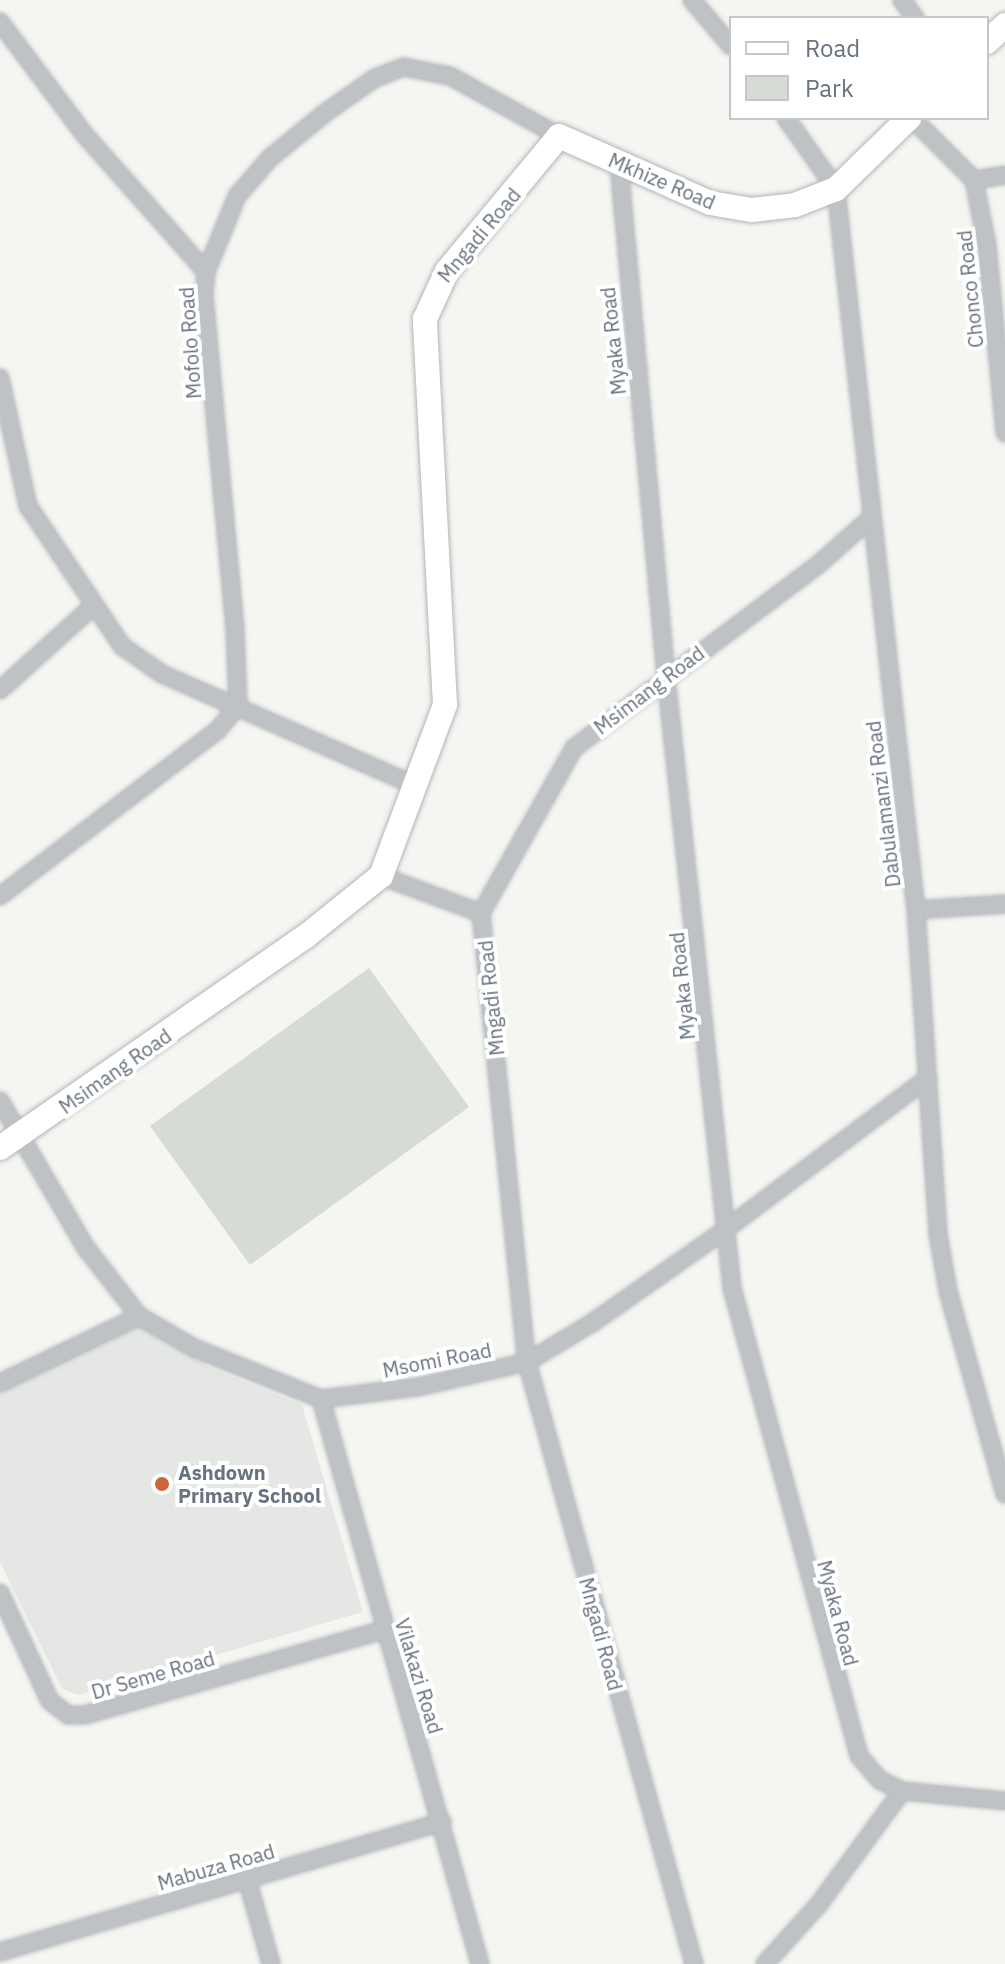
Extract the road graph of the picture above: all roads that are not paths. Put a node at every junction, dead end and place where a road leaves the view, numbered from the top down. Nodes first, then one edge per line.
1 (692, 0) edge
2 (0, 22) edge
3 (1005, 25) edge
4 (989, 40) edge
5 (729, 44) edge
6 (404, 67) joint
7 (787, 120) edge
8 (909, 120) edge
9 (913, 120) edge
10 (559, 136) junction
11 (619, 164) junction
12 (1005, 175) edge
13 (974, 180) junction
14 (836, 189) junction
15 (206, 272) junction
16 (0, 378) edge
17 (1005, 433) edge
18 (872, 517) junction
19 (93, 606) junction
20 (666, 676) junction
21 (0, 690) edge
22 (238, 705) junction
23 (416, 786) junction
24 (381, 876) junction
25 (0, 896) edge
26 (1005, 904) edge
27 (916, 910) junction
28 (481, 913) junction
29 (928, 1078) junction
30 (0, 1101) edge
31 (9, 1143) edge
32 (722, 1232) junction
33 (139, 1316) junction
34 (527, 1362) junction
35 (0, 1383) edge
36 (321, 1399) junction
37 (1005, 1494) edge
38 (0, 1593) edge
39 (384, 1630) junction
40 (902, 1791) junction
41 (1005, 1801) edge
42 (442, 1822) junction
43 (247, 1879) junction
44 (0, 1952) edge
45 (271, 1964) edge
46 (480, 1964) edge
47 (694, 1964) edge
48 (765, 1964) edge

1 - 5 street
2 - 15 street
3 - 4 street
6 - 10 street, Mkhize Road
6 - 15 street, Mofolo Road
7 - 14 street, Dabulamanzi Road
8 - 14 street, Mkhize Road
9 - 13 street
10 - 11 street, Mkhize Road
10 - 23 street, Mngadi Road
11 - 14 street, Mkhize Road
11 - 20 street, Myaka Road
12 - 13 street
13 - 17 street, Chonco Road
14 - 18 street, Dabulamanzi Road
15 - 22 street, Mofolo Road
16 - 19 street
18 - 20 street, Msimang Road
18 - 27 street, Dabulamanzi Road
19 - 21 street
19 - 22 street
20 - 28 street, Msimang Road
20 - 32 street, Myaka Road
22 - 23 street
22 - 25 street
23 - 24 street, Mngadi Road
24 - 28 street, Mngadi Road
24 - 31 street, Msimang Road
26 - 27 street
27 - 29 street, Dabulamanzi Road
28 - 34 street, Mngadi Road
29 - 32 street, Msomi Road
29 - 37 street, Dabulamanzi Road
30 - 31 street, Msomi Road
31 - 33 street, Msomi Road
32 - 34 street, Msomi Road
32 - 40 street, Myaka Road
33 - 35 street
33 - 36 street, Msomi Road
34 - 36 street, Msomi Road
34 - 47 street, Mngadi Road
36 - 39 street, Vilakazi Road
38 - 39 street, Dr Seme Road
39 - 42 street, Vilakazi Road
40 - 41 street
40 - 48 street
42 - 43 street, Mabuza Road
42 - 46 street, Vilakazi Road
43 - 44 street, Mabuza Road
43 - 45 street

